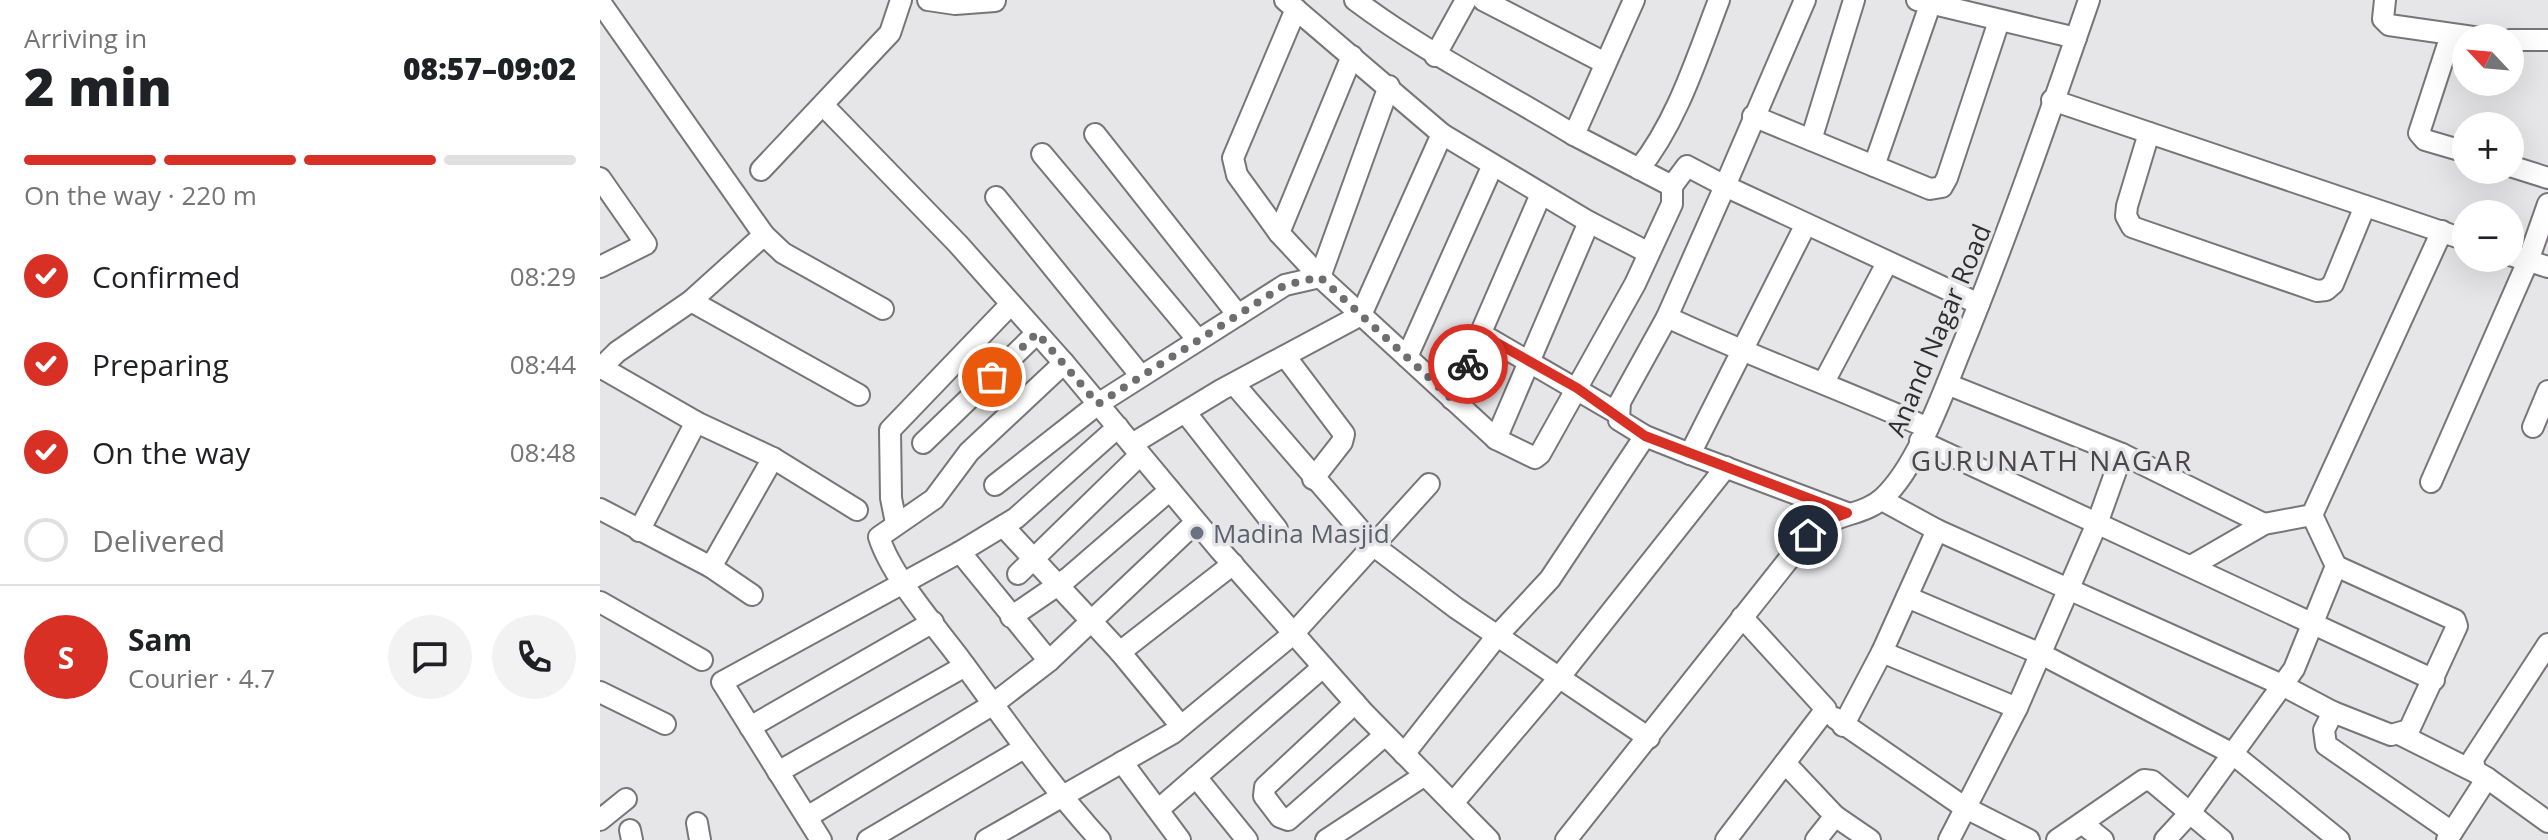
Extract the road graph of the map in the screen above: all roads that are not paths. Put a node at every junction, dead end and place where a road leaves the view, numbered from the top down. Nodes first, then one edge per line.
1 (901, 0) edge
2 (928, 0) edge
3 (1355, 0) edge
4 (1466, 0) edge
5 (1483, 0) edge
6 (1634, 0) edge
7 (1719, 0) edge
8 (1805, 0) edge
9 (1854, 0) edge
10 (2089, 0) edge
11 (2385, 0) edge
12 (995, 1) edge
13 (600, 2) edge
14 (1923, 2) edge
15 (1290, 5) edge
16 (1996, 13) edge
17 (2451, 35) joint
18 (2076, 38) junction
19 (2524, 40) edge
20 (2548, 40) edge
21 (1352, 56) junction
22 (1435, 56) junction
23 (1605, 63) junction
24 (1389, 86) junction
25 (2052, 100) junction
26 (828, 110) junction
27 (1753, 116) junction
28 (2149, 133) junction
29 (1095, 134) dead end
30 (1442, 134) junction
31 (1574, 135) junction
32 (1811, 140) junction
33 (2452, 148) edge
34 (1042, 154) dead end
35 (1874, 166) junction
36 (1492, 167) junction
37 (1639, 169) junction
38 (761, 170) dead end
39 (2524, 170) edge
40 (600, 178) edge
41 (2548, 178) edge
42 (1672, 186) junction
43 (1725, 186) junction
44 (1541, 194) junction
45 (996, 197) dead end
46 (2548, 204) edge
47 (2365, 206) junction
48 (1589, 222) junction
49 (1805, 226) junction
50 (761, 231) junction
51 (2442, 231) junction
52 (1279, 233) junction
53 (2452, 235) edge
54 (2524, 249) edge
55 (1649, 253) junction
56 (2524, 260) edge
57 (1887, 263) junction
58 (600, 267) edge
59 (2548, 267) edge
60 (2514, 272) edge
61 (1320, 277) junction
62 (691, 301) junction
63 (1011, 304) junction
64 (1979, 304) junction
65 (883, 309) dead end
66 (1238, 315) junction
67 (1361, 315) junction
68 (1667, 317) junction
69 (1037, 333) junction
70 (1481, 334) junction
71 (1198, 340) junction
72 (1740, 351) junction
73 (1285, 356) junction
74 (1407, 357) junction
75 (1064, 363) junction
76 (1529, 363) junction
77 (601, 368) edge
78 (1141, 376) junction
79 (1824, 382) junction
80 (1234, 384) junction
81 (1947, 384) junction
82 (1577, 388) junction
83 (2548, 391) edge
84 (859, 395) dead end
85 (1452, 399) junction
86 (1098, 404) junction
87 (1185, 412) junction
88 (1617, 413) junction
89 (696, 422) junction
90 (1118, 427) junction
91 (2533, 427) dead end
92 (1924, 435) junction
93 (1645, 436) junction
94 (1496, 439) junction
95 (923, 443) dead end
96 (1136, 449) junction
97 (1690, 454) junction
98 (2122, 454) junction
99 (773, 458) junction
100 (1726, 467) junction
101 (1313, 479) junction
102 (2431, 482) dead end
103 (1429, 484) dead end
104 (995, 485) dead end
105 (1170, 490) junction
106 (1882, 500) junction
107 (600, 509) edge
108 (857, 510) dead end
109 (1847, 513) junction
110 (2312, 515) junction
111 (2098, 521) junction
112 (1196, 522) junction
113 (896, 523) junction
114 (2264, 524) junction
115 (1003, 526) junction
116 (1277, 529) dead end
117 (1937, 530) junction
118 (639, 531) junction
119 (1374, 546) junction
120 (960, 552) junction
121 (1033, 559) junction
122 (1233, 564) junction
123 (2193, 565) junction
124 (2336, 566) junction
125 (711, 567) junction
126 (1018, 574) dead end
127 (905, 582) junction
128 (1056, 586) junction
129 (2068, 590) junction
130 (752, 595) dead end
131 (1907, 597) junction
132 (600, 602) edge
133 (1011, 617) junction
134 (1742, 617) junction
135 (933, 622) junction
136 (1089, 622) junction
137 (2313, 622) junction
138 (1293, 634) junction
139 (1497, 636) junction
140 (2548, 644) edge
141 (1120, 652) junction
142 (1882, 652) junction
143 (2041, 654) junction
144 (702, 660) dead end
145 (1049, 661) junction
146 (965, 666) junction
147 (1323, 667) junction
148 (1558, 679) junction
149 (2434, 680) junction
150 (2282, 685) junction
151 (600, 692) edge
152 (1355, 703) junction
153 (992, 705) junction
154 (2017, 708) junction
155 (1826, 709) junction
156 (2333, 712) junction
157 (665, 724) dead end
158 (1181, 726) junction
159 (1843, 726) junction
160 (750, 727) junction
161 (1385, 735) junction
162 (2401, 735) junction
163 (1649, 738) junction
164 (1024, 748) junction
165 (1404, 754) junction
166 (2233, 754) junction
167 (1122, 762) junction
168 (1785, 763) junction
169 (778, 772) junction
170 (1425, 775) junction
171 (2482, 776) junction
172 (1196, 777) junction
173 (1060, 796) junction
174 (626, 799) dead end
175 (1453, 803) junction
176 (1964, 807) junction
177 (1159, 809) junction
178 (2189, 814) junction
179 (1835, 816) junction
180 (807, 817) junction
181 (600, 820) edge
182 (2548, 822) edge
183 (2082, 823) junction
184 (2450, 836) edge
185 (996, 838) edge
186 (821, 840) edge
187 (868, 840) edge
188 (1100, 840) edge
189 (1180, 840) edge
190 (1247, 840) edge
191 (1326, 840) edge
192 (1489, 840) edge
193 (1566, 840) edge
194 (1726, 840) edge
195 (1816, 840) edge
196 (1870, 840) edge
197 (1949, 840) edge
198 (2029, 840) edge
199 (2057, 840) edge
200 (2103, 840) edge
201 (2165, 840) edge
202 (2222, 840) edge
203 (2339, 840) edge

1 - 26 street
2 - 12 street
3 - 22 street
4 - 22 street
5 - 23 street
6 - 23 street
7 - 37 street
8 - 27 street
9 - 32 street
10 - 18 street, Anand Nagar Road
11 - 17 street
13 - 50 street
14 - 16 street
14 - 35 street
15 - 21 street
15 - 52 street
16 - 18 street
16 - 35 street
17 - 33 street
18 - 25 street, Anand Nagar Road
19 - 20 street
21 - 24 street
21 - 52 street
22 - 31 street
23 - 31 street
24 - 30 street
24 - 61 street
25 - 28 street
25 - 64 street, Anand Nagar Road
26 - 38 street
26 - 63 street
27 - 32 street
27 - 43 street
28 - 47 street
28 - 47 street
29 - 66 street
30 - 36 street
30 - 67 street
31 - 37 street
32 - 35 street
34 - 71 street
36 - 44 street
36 - 74 street
37 - 42 street
39 - 41 street
40 - 58 street
42 - 43 street
42 - 55 street
43 - 49 street
43 - 68 street
44 - 48 street
44 - 70 street
45 - 78 street
46 - 54 street
47 - 51 street
48 - 55 street
48 - 76 street
49 - 57 street
49 - 72 street
50 - 62 street
50 - 65 street
51 - 53 street
51 - 110 street
52 - 61 street
55 - 82 street
56 - 59 street
57 - 64 street
57 - 79 street
60 - 102 street
61 - 66 street
61 - 67 street
62 - 77 street
62 - 84 street
63 - 69 street
63 - 113 street
64 - 81 street, Anand Nagar Road
66 - 71 street
67 - 73 street
67 - 74 street
68 - 72 street
68 - 88 street
69 - 75 street
69 - 95 street
70 - 76 street
70 - 85 street
71 - 78 street
72 - 79 street
72 - 97 street
73 - 80 street
73 - 101 street
74 - 85 street
75 - 86 street
75 - 113 street
76 - 82 street
76 - 94 street
77 - 89 street
78 - 86 street
79 - 92 street
80 - 87 street
80 - 101 street
81 - 92 street, Anand Nagar Road
81 - 98 street
82 - 88 street
82 - 94 street
83 - 91 street
85 - 94 street
86 - 90 street
86 - 104 street
87 - 96 street
87 - 116 street
88 - 93 street
89 - 99 street
89 - 118 street
90 - 96 street
90 - 115 street
92 - 106 street, Anand Nagar Road
92 - 111 street
93 - 97 street
93 - 139 street
96 - 105 street
96 - 121 street
97 - 100 street
98 - 111 street
98 - 114 street
99 - 108 street
99 - 125 street
100 - 109 street
100 - 148 street
101 - 119 street
103 - 119 street
105 - 112 street
105 - 128 street
106 - 109 street
106 - 117 street
107 - 118 street
109 - 134 street
110 - 114 street
110 - 124 street
111 - 123 street
111 - 129 street
112 - 122 street
112 - 136 street
113 - 127 street
114 - 123 street
115 - 120 street
115 - 121 street
117 - 129 street
117 - 131 street
118 - 125 street
119 - 138 street
119 - 139 street
120 - 127 street
120 - 133 street
121 - 126 street
121 - 128 street
122 - 138 street
122 - 141 street
123 - 137 street
124 - 137 street
124 - 149 street
125 - 130 street
127 - 135 street
127 - 160 street
128 - 133 street
128 - 136 street
129 - 143 street
129 - 150 street
131 - 142 street
131 - 143 street
132 - 144 street
133 - 145 street
134 - 155 street
134 - 163 street
135 - 146 street
135 - 160 street
136 - 141 street
136 - 145 street
137 - 149 street
137 - 150 street
138 - 147 street
138 - 158 street
139 - 148 street
139 - 165 street
140 - 171 street
141 - 158 street
142 - 154 street
142 - 159 street
143 - 154 street
143 - 166 street
145 - 153 street
146 - 153 street
146 - 169 street
147 - 152 street
147 - 172 street
148 - 163 street
148 - 175 street
149 - 162 street
150 - 156 street
150 - 166 street
151 - 157 street
152 - 161 street
152 - 161 street
153 - 164 street
153 - 180 street
154 - 176 street
155 - 159 street
155 - 168 street
156 - 162 street
156 - 184 street
158 - 167 street
159 - 176 street
160 - 169 street
161 - 165 street
162 - 171 street
163 - 193 street
164 - 173 street
164 - 187 street
165 - 170 street
166 - 178 street
166 - 203 street
167 - 173 street
167 - 177 street
168 - 179 street
168 - 194 street
169 - 180 street
170 - 175 street
170 - 191 street
171 - 182 street
171 - 184 street
172 - 177 street
172 - 190 street
173 - 185 street
173 - 188 street
174 - 181 street
175 - 192 street
176 - 197 street
176 - 198 street
177 - 189 street
178 - 183 street
178 - 201 street
178 - 202 street
179 - 195 street
179 - 196 street
180 - 186 street
183 - 199 street
183 - 200 street

